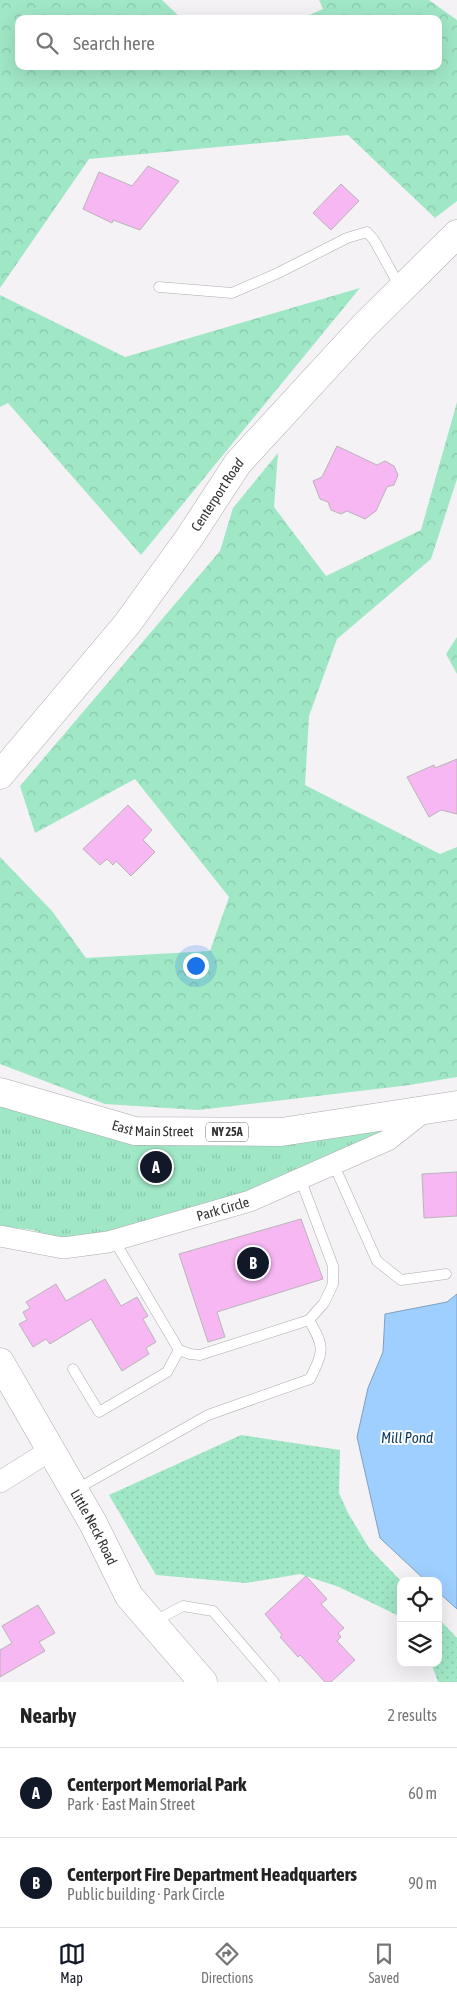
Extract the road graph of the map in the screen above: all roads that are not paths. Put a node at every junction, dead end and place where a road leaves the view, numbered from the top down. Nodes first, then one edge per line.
1 (457, 234) edge
2 (159, 286) dead end
3 (402, 289) junction
4 (0, 775) edge
5 (0, 1092) edge
6 (457, 1105) edge
7 (426, 1110) junction
8 (333, 1163) junction
9 (299, 1177) junction
10 (0, 1236) edge
11 (114, 1240) junction
12 (446, 1274) dead end
13 (309, 1320) junction
14 (179, 1350) junction
15 (0, 1362) edge
16 (73, 1369) dead end
17 (51, 1450) junction
18 (0, 1482) edge
19 (74, 1491) junction
20 (152, 1623) junction
21 (203, 1682) edge
22 (274, 1682) edge

1 - 3 main road, Centerport Road
2 - 3 lane
3 - 4 main road, Centerport Road
5 - 7 main road, East Main Street / NY 25A
6 - 7 main road, East Main Street / NY 25A
7 - 8 street, Park Circle
8 - 9 street, Park Circle
8 - 12 lane
9 - 11 street, Park Circle
9 - 13 lane
10 - 11 street, Park Circle
11 - 14 lane
13 - 14 lane
13 - 19 lane
14 - 16 lane
15 - 17 main road, Little Neck Road
17 - 18 street
17 - 19 main road, Little Neck Road
19 - 20 main road, Little Neck Road
20 - 21 main road, Little Neck Road
20 - 22 lane

